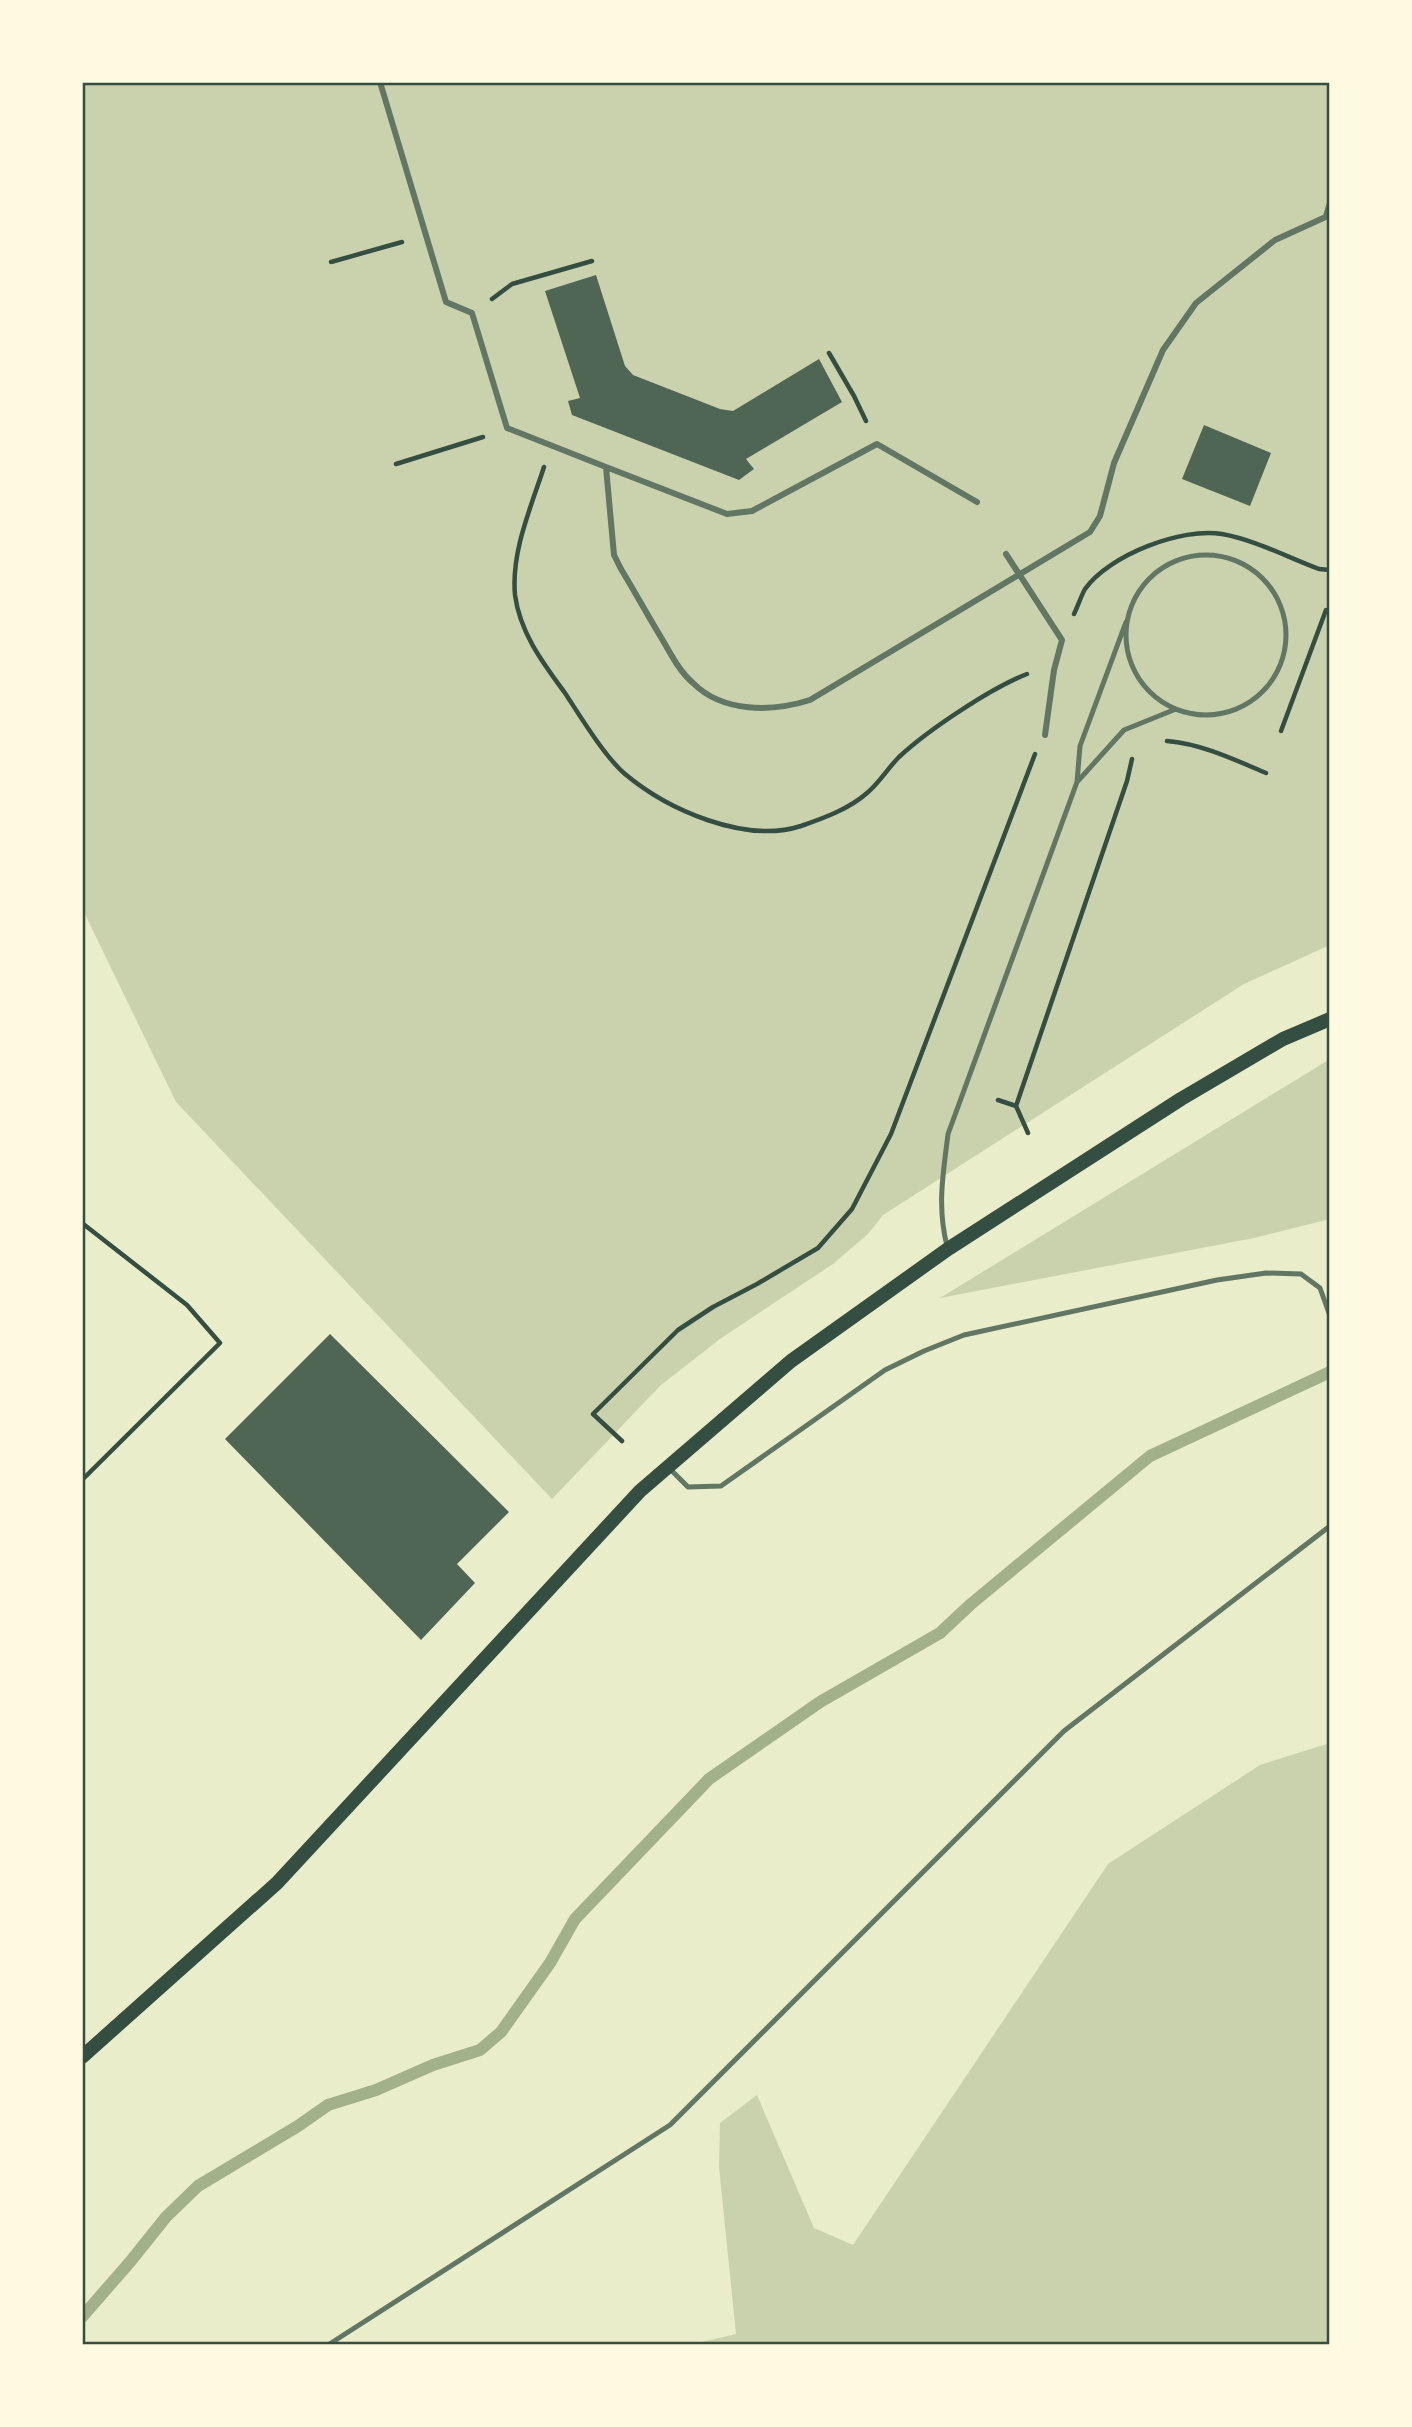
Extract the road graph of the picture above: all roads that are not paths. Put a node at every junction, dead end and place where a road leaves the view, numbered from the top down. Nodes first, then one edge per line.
1 (380, 82) edge
2 (1330, 203) edge
3 (1328, 216) edge
4 (606, 467) junction
5 (976, 502) dead end
6 (1006, 554) dead end
7 (1018, 575) junction
8 (1126, 622) junction
9 (1176, 709) junction
10 (1045, 735) road end
11 (1077, 782) junction
12 (1330, 1019) edge
13 (948, 1249) junction
14 (1330, 1316) edge
15 (668, 1468) junction
16 (1330, 1526) edge
17 (82, 2057) edge
18 (328, 2345) edge

1 - 4 street
2 - 3 street
3 - 7 street
4 - 5 street
4 - 7 street
6 - 7 street
7 - 10 street
8 - 9 lane
8 - 9 lane
8 - 11 lane
9 - 11 lane
11 - 13 lane
12 - 13 main road
13 - 15 main road
14 - 15 lane
15 - 17 main road
16 - 18 lane

